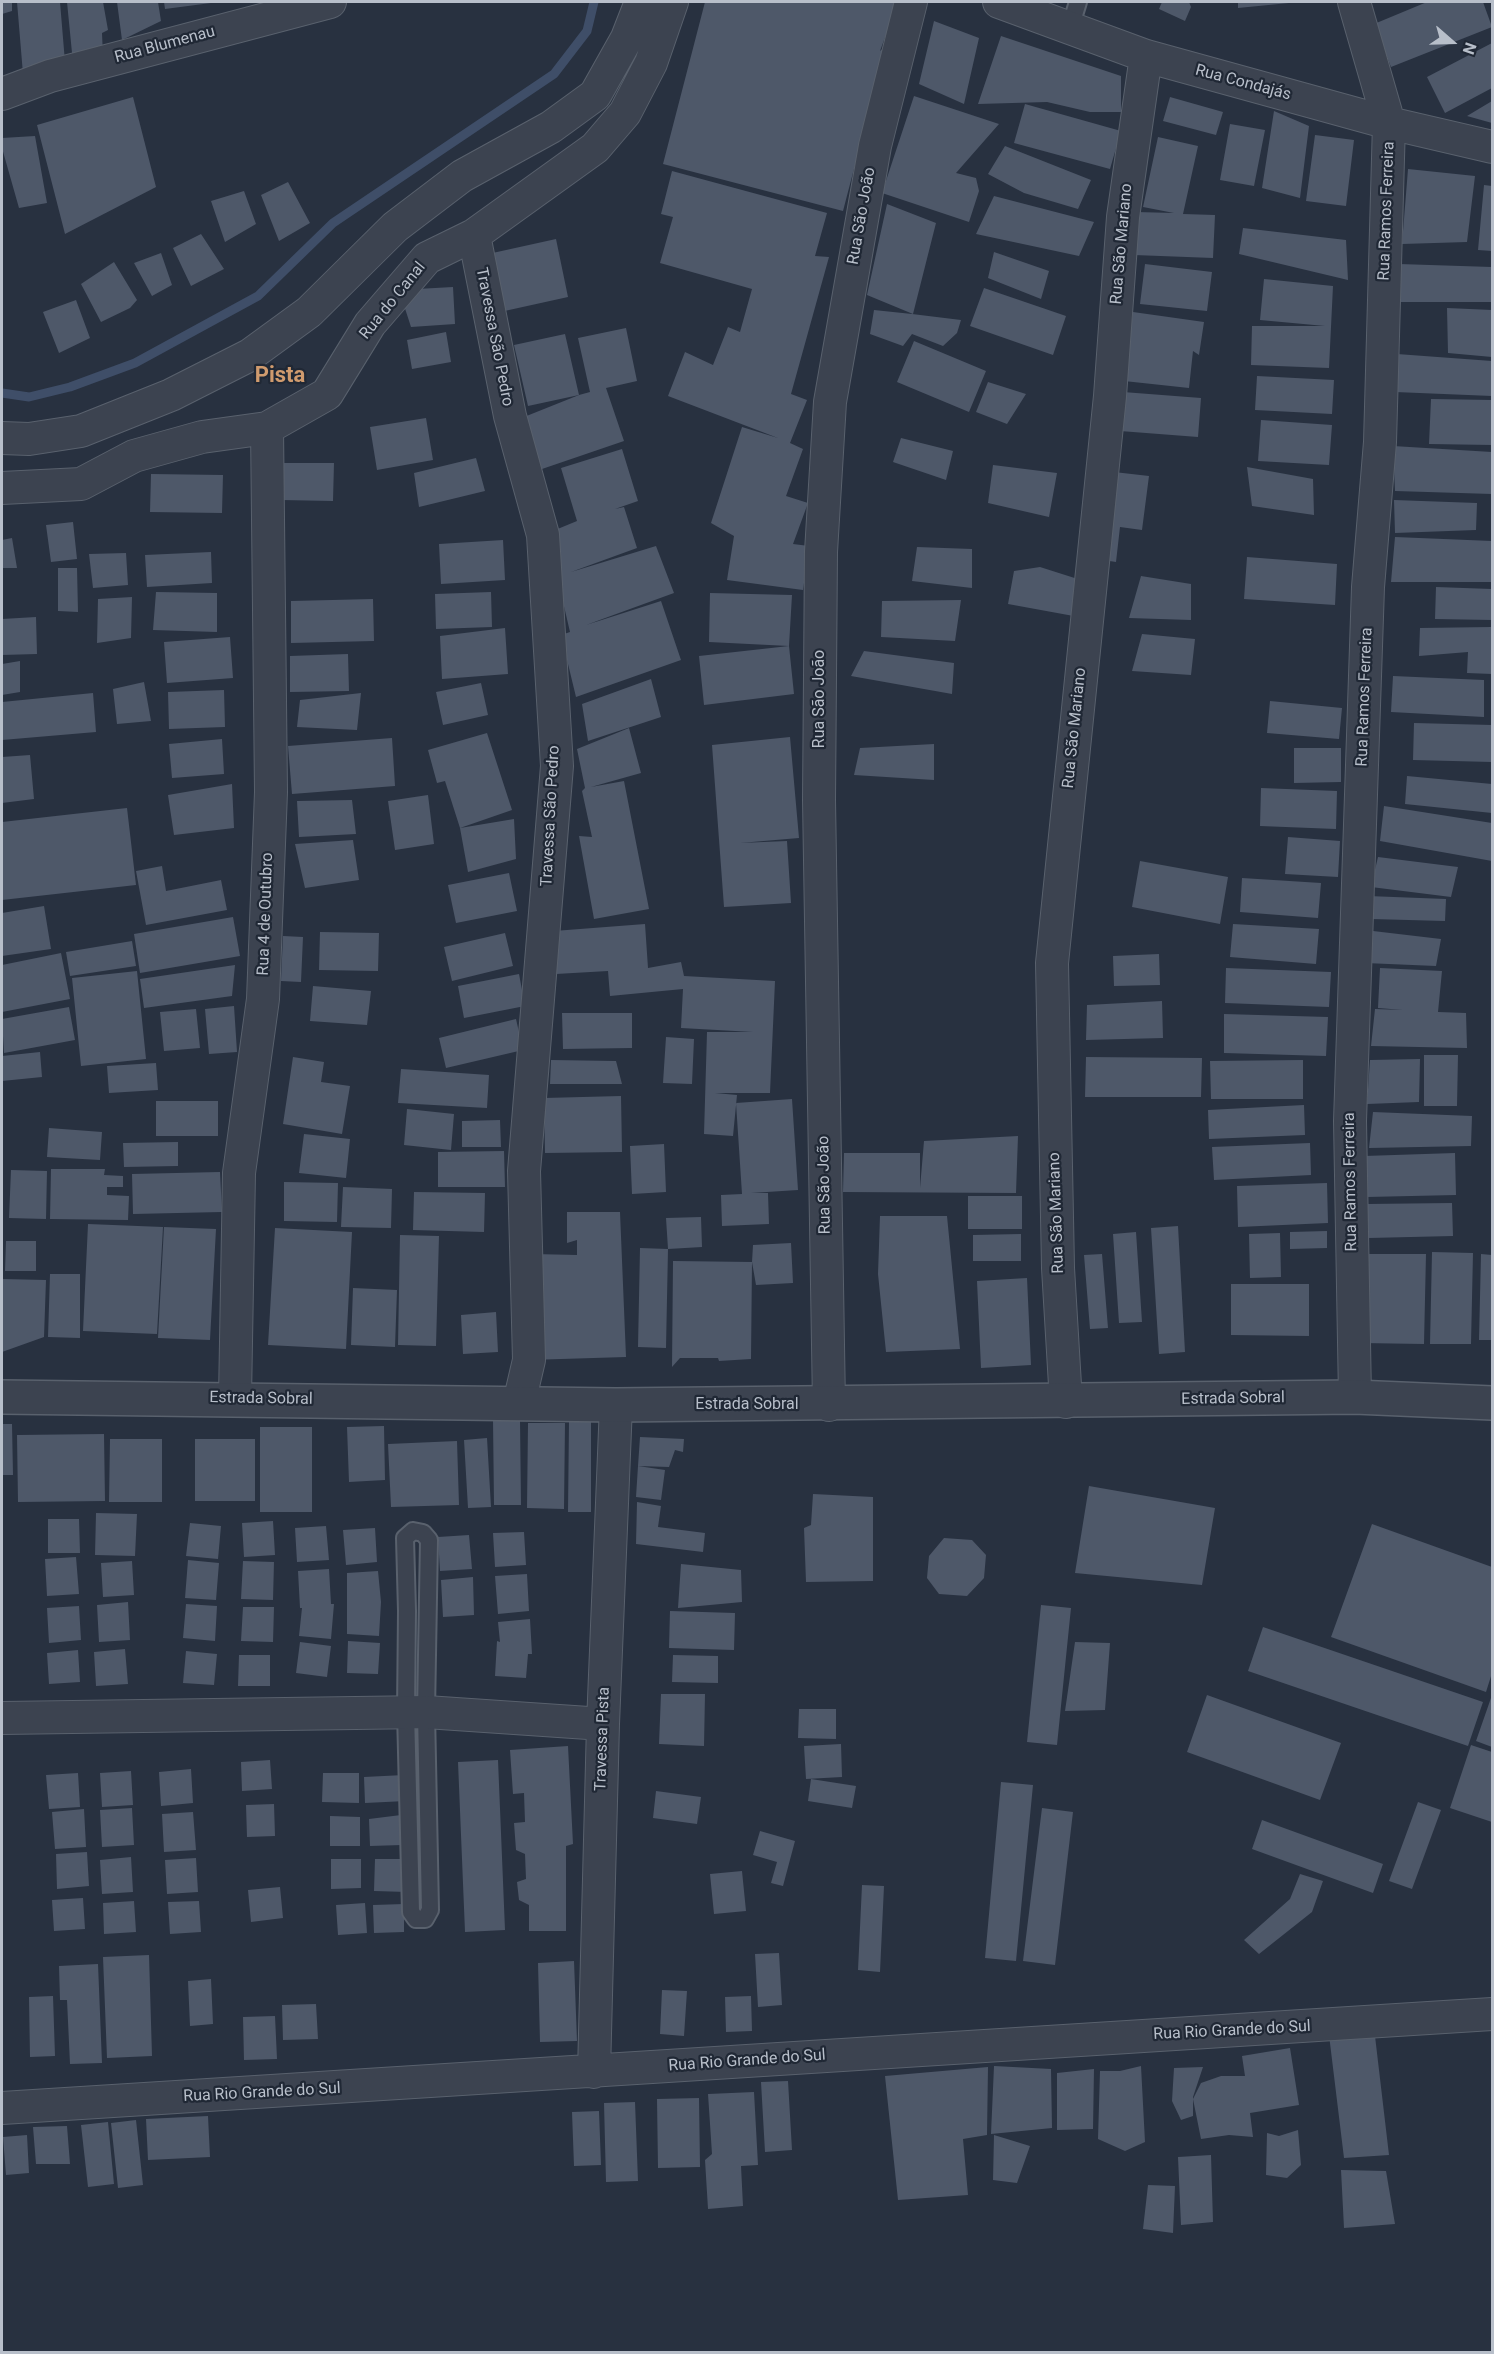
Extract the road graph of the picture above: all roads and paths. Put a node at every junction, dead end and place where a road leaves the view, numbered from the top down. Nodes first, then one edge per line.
1 (330, 2) edge
2 (640, 2) edge
3 (672, 2) edge
4 (911, 2) edge
5 (999, 2) edge
6 (1354, 2) edge
7 (1074, 15) edge
8 (1146, 56) junction
9 (2, 94) edge
10 (1389, 123) junction
11 (1492, 147) edge
12 (474, 235) junction
13 (267, 428) junction
14 (2, 438) edge
15 (2, 488) edge
16 (2, 1397) edge
17 (1355, 1397) junction
18 (236, 1398) junction
19 (1066, 1402) junction
20 (519, 1403) junction
21 (1492, 1403) edge
22 (616, 1405) junction
23 (829, 1405) junction
24 (416, 1712) junction
25 (2, 1718) edge
26 (603, 1724) junction
27 (1492, 2014) edge
28 (594, 2072) junction
29 (2, 2108) edge

1 - 9 street, Rua Blumenau
2 - 14 street
3 - 12 street, Rua do Canal
4 - 23 street, Rua São João
5 - 7 street, Rua Condajás
6 - 10 street, Rua Ramos Ferreira
7 - 8 street, Rua Condajás
8 - 10 street, Rua Condajás
8 - 19 street, Rua São Mariano
10 - 11 street, Rua Condajás
10 - 17 street, Rua Ramos Ferreira
12 - 13 street, Rua do Canal
12 - 20 street, Travessa São Pedro
13 - 15 street, Rua do Canal
13 - 18 street, Rua 4 de Outubro
16 - 18 street, Estrada Sobral
17 - 19 street, Estrada Sobral
17 - 21 street, Estrada Sobral
18 - 20 street, Estrada Sobral
19 - 23 street, Estrada Sobral
20 - 22 street, Estrada Sobral
22 - 23 street, Estrada Sobral
22 - 26 street, Travessa Pista
24 - 24 lane
24 - 24 lane
24 - 25 street
24 - 26 street
26 - 28 street, Travessa Pista
27 - 28 street, Rua Rio Grande do Sul
28 - 29 street, Rua Rio Grande do Sul

